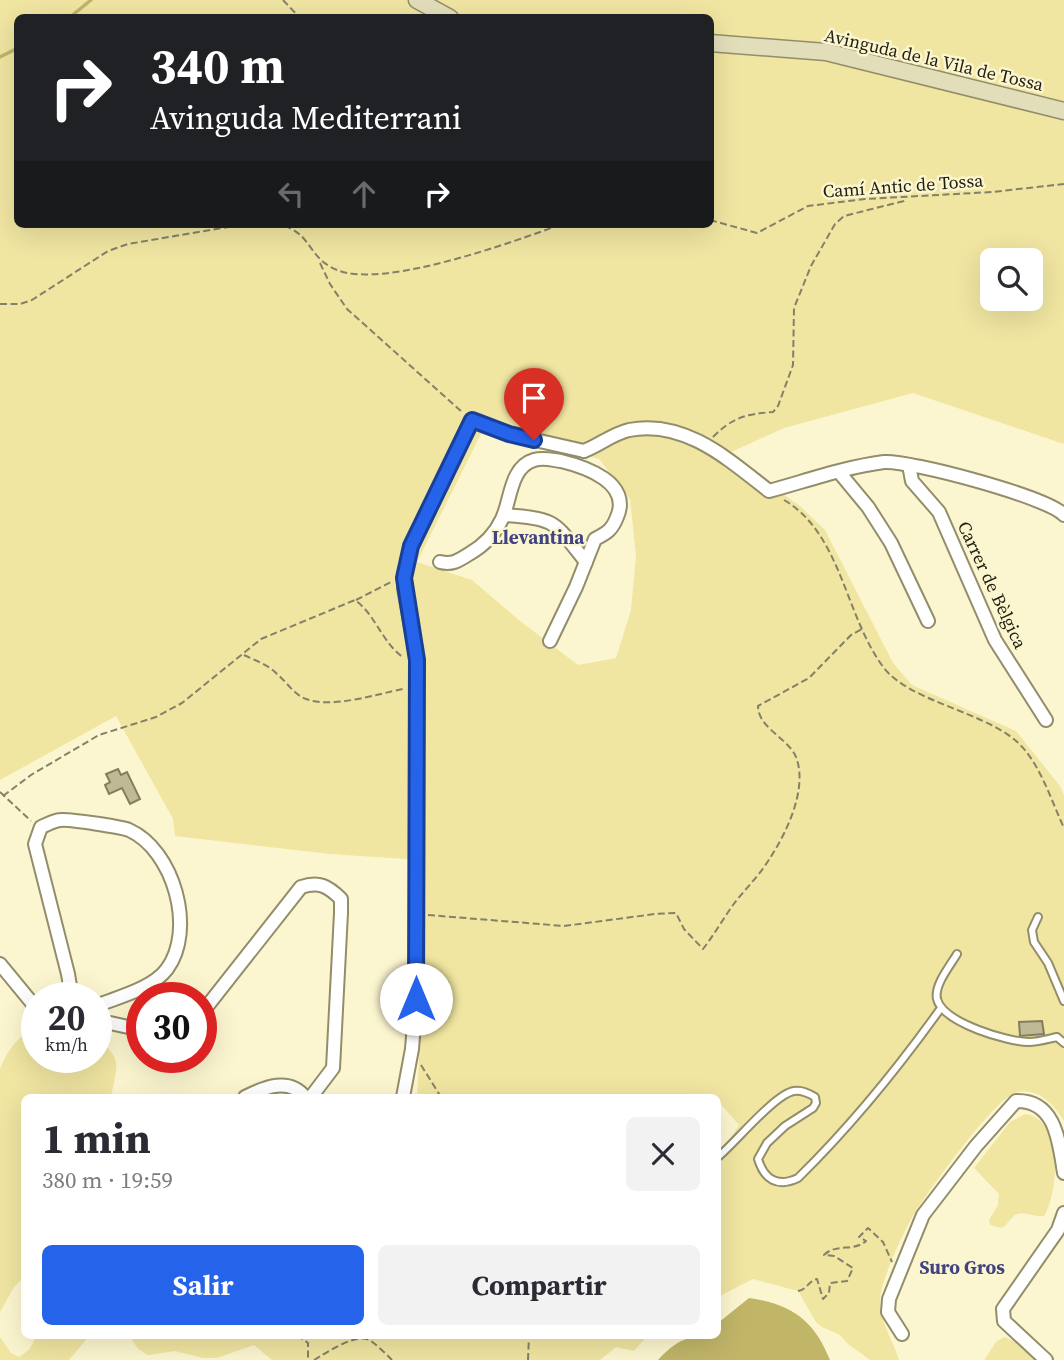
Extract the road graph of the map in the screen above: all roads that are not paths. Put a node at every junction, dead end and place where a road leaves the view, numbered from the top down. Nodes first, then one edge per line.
1 (417, 0) edge
2 (443, 14) edge
3 (714, 43) edge
4 (1064, 111) edge
5 (584, 451) junction
6 (909, 465) junction
7 (582, 466) junction
8 (839, 471) junction
9 (1064, 514) edge
10 (504, 515) junction
11 (440, 562) dead end
12 (586, 562) junction
13 (928, 621) dead end
14 (550, 641) dead end
15 (1046, 720) dead end
16 (1038, 917) dead end
17 (957, 954) dead end
18 (0, 964) edge
19 (69, 982) edge
20 (21, 990) edge
21 (217, 994) edge
22 (112, 999) edge
23 (1064, 1002) edge
24 (941, 1008) junction
25 (1064, 1043) edge
26 (251, 1094) edge
27 (303, 1094) edge
28 (313, 1094) edge
29 (404, 1094) edge
30 (721, 1155) edge
31 (1064, 1173) edge
32 (1064, 1213) edge
33 (902, 1334) dead end
34 (1046, 1360) edge

1 - 2 main road
3 - 4 main road, Avinguda de la Vila de Tossa
5 - 7 street
5 - 8 street
5 - 29 street
6 - 8 street
6 - 9 street
6 - 15 street, Carrer de Bèlgica
7 - 10 street
7 - 12 street
8 - 13 street
10 - 11 street
10 - 12 street
12 - 14 street
16 - 23 lane
17 - 24 lane
18 - 20 street
19 - 22 street
21 - 28 street
24 - 25 lane
24 - 30 lane
26 - 27 street
31 - 33 street
32 - 34 street

